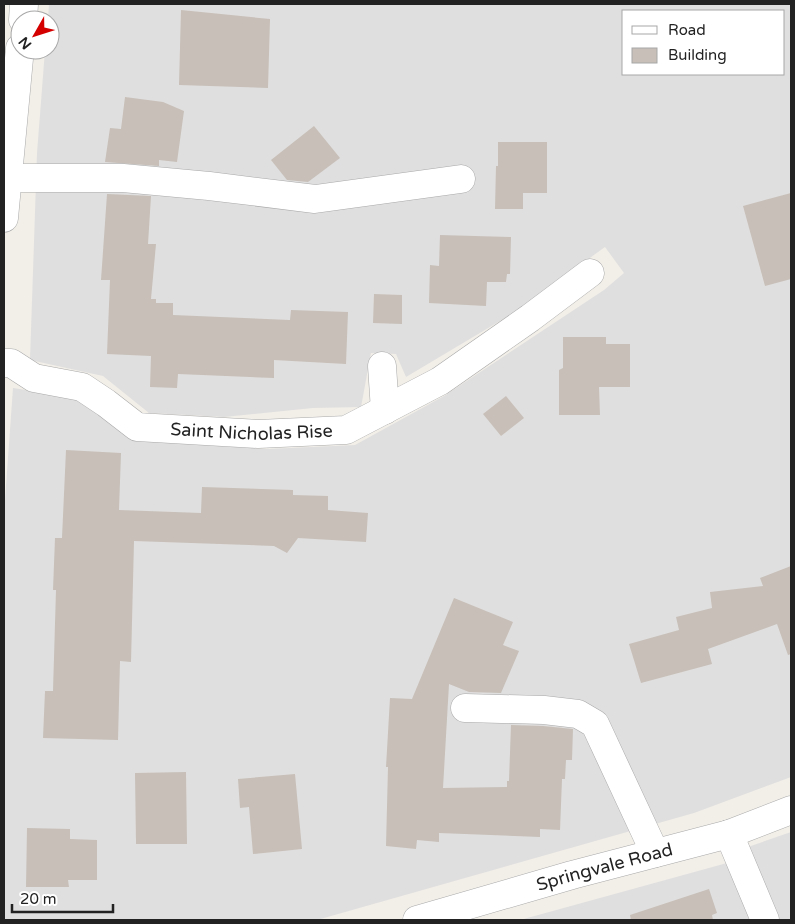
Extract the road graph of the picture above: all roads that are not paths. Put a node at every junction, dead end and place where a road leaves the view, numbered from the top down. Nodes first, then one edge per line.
1 (19, 60) edge
2 (8, 178) junction
3 (461, 179) dead end
4 (4, 218) edge
5 (590, 273) dead end
6 (4, 363) edge
7 (382, 366) dead end
8 (385, 410) junction
9 (465, 708) dead end
10 (791, 810) edge
11 (729, 834) junction
12 (655, 853) junction
13 (416, 920) edge
14 (765, 920) edge

1 - 2 street
2 - 3 street
2 - 4 street
5 - 8 street, Saint Nicholas Rise
6 - 8 street, Saint Nicholas Rise
7 - 8 street
9 - 12 street
10 - 11 street, Springvale Road
11 - 12 street, Springvale Road
11 - 14 street
12 - 13 street, Springvale Road

